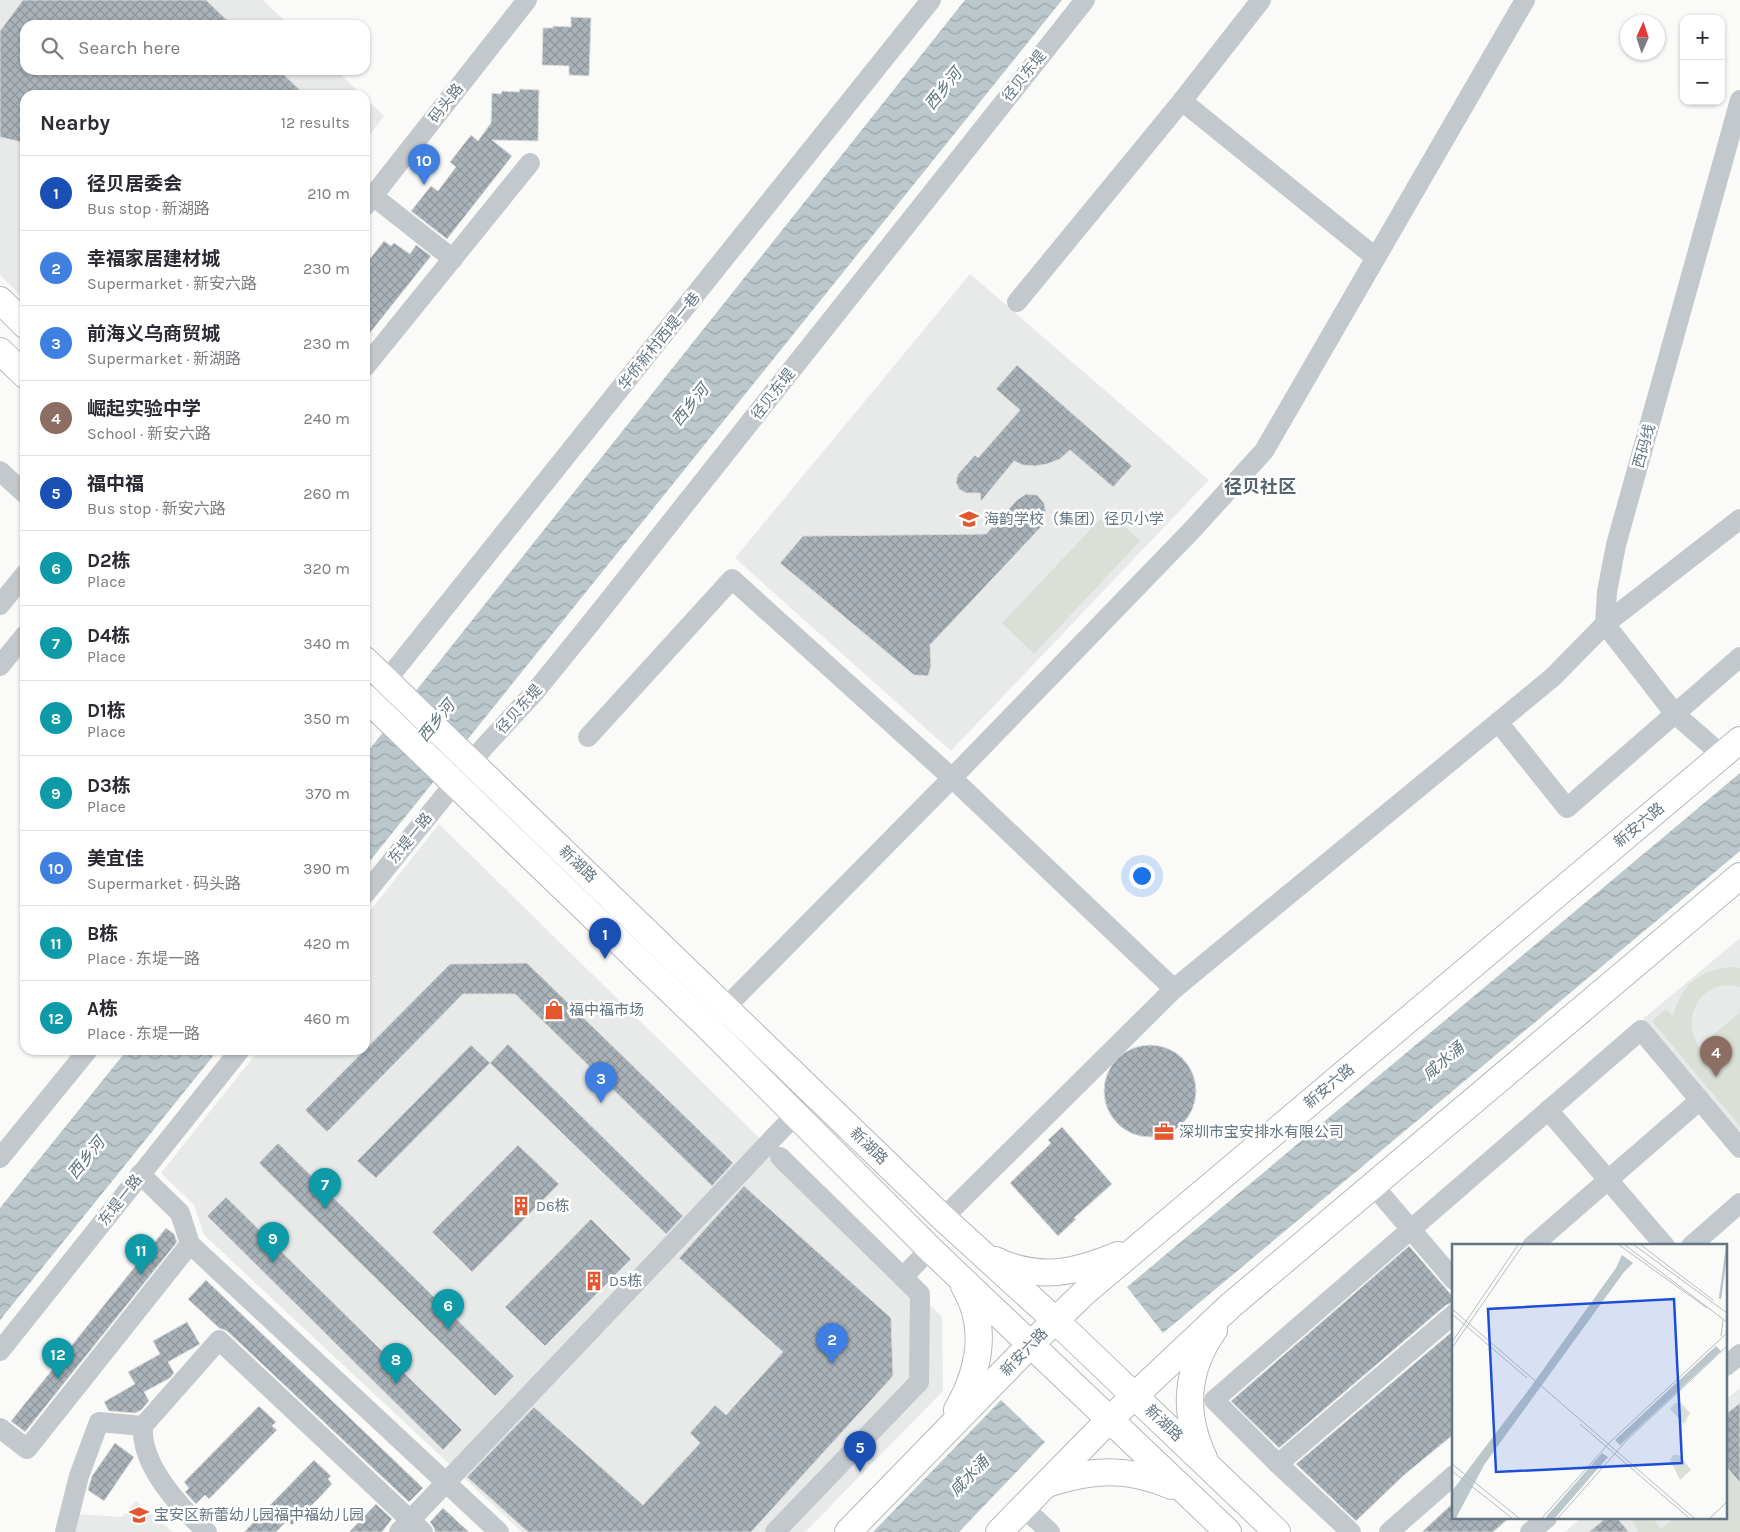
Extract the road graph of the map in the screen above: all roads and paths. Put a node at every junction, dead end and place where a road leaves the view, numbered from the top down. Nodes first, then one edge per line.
1 (527, 0) edge
2 (931, 0) edge
3 (1085, 0) edge
4 (1261, 0) edge
5 (1525, 0) edge
6 (1740, 100) edge
7 (1182, 101) junction
8 (530, 163) dead end
9 (370, 200) edge
10 (370, 202) edge
11 (1375, 257) junction
12 (453, 258) junction
13 (0, 300) edge
14 (1017, 302) dead end
15 (20, 320) edge
16 (0, 351) edge
17 (370, 361) edge
18 (20, 370) edge
19 (0, 471) edge
20 (20, 489) edge
21 (1740, 519) edge
22 (20, 580) edge
23 (0, 605) edge
24 (1605, 624) junction
25 (20, 641) edge
26 (1740, 657) edge
27 (370, 665) edge
28 (0, 666) edge
29 (391, 686) junction
30 (370, 704) edge
31 (1675, 714) junction
32 (1498, 722) junction
33 (588, 737) dead end
34 (1731, 748) edge
35 (468, 759) junction
36 (952, 778) junction
37 (452, 779) junction
38 (1740, 876) edge
39 (370, 887) edge
40 (1174, 989) junction
41 (725, 1008) junction
42 (707, 1026) junction
43 (84, 1055) edge
44 (236, 1055) edge
45 (1700, 1100) junction
46 (1548, 1110) junction
47 (796, 1114) junction
48 (1740, 1148) edge
49 (780, 1157) dead end
50 (0, 1158) edge
51 (140, 1174) junction
52 (1608, 1180) junction
53 (1373, 1185) junction
54 (1740, 1203) edge
55 (944, 1218) junction
56 (1411, 1229) junction
57 (190, 1244) junction
58 (1534, 1244) edge
59 (1663, 1244) edge
60 (1692, 1244) edge
61 (1138, 1247) junction
62 (930, 1249) junction
63 (981, 1253) junction
64 (956, 1273) junction
65 (903, 1277) junction
66 (1452, 1278) edge
67 (1230, 1306) junction
68 (1452, 1316) edge
69 (1055, 1320) junction
70 (1030, 1344) junction
71 (0, 1351) edge
72 (1740, 1354) edge
73 (1728, 1364) edge
74 (1135, 1395) junction
75 (1109, 1420) junction
76 (143, 1426) junction
77 (0, 1428) edge
78 (940, 1438) junction
79 (1278, 1464) junction
80 (1208, 1466) junction
81 (1452, 1477) edge
82 (446, 1482) junction
83 (1046, 1484) junction
84 (1184, 1492) junction
85 (1023, 1507) junction
86 (1545, 1520) edge
87 (411, 1528) edge
88 (65, 1532) edge
89 (207, 1532) edge
90 (499, 1532) edge
91 (775, 1532) edge
92 (848, 1532) edge
93 (999, 1532) edge
94 (1050, 1532) edge
95 (1228, 1532) edge
96 (1277, 1532) edge
97 (1351, 1532) edge
98 (1389, 1532) edge
99 (1530, 1532) edge

1 - 9 street, 码头路
2 - 29 street, 华侨新村西堤一巷
3 - 35 street, 径贝东堤
4 - 7 street
5 - 11 street
6 - 24 street, 西码线
7 - 11 street
7 - 14 street
8 - 12 street
10 - 12 street
11 - 36 street
12 - 17 street
13 - 15 main road
16 - 18 main road
19 - 20 street
21 - 24 street
22 - 23 street
24 - 31 street
24 - 32 street
25 - 28 street
26 - 31 street
27 - 29 main road
29 - 35 main road, 新湖路
30 - 37 main road, 新湖路
31 - 32 street
31 - 34 street
32 - 40 street
33 - 36 street
34 - 61 main road, 新安六路
35 - 37 street, 径贝东堤
35 - 41 main road, 新湖路
36 - 40 street
36 - 41 street
37 - 39 street, 东堤一路
37 - 42 main road, 新湖路
38 - 53 main road
40 - 55 street
41 - 42 street
41 - 55 main road, 新湖路
42 - 47 main road, 新湖路
43 - 50 street
44 - 51 street, 东堤一路
45 - 46 street
45 - 48 street
45 - 52 street
46 - 52 street
46 - 56 street
47 - 62 main road, 新湖路
47 - 82 street
49 - 65 street
51 - 57 street
51 - 71 street, 东堤一路
52 - 58 street
52 - 59 street
53 - 56 street
53 - 67 main road
54 - 60 street
55 - 63 main road, 新湖路
56 - 66 street
56 - 79 street
57 - 77 street
57 - 82 street
61 - 63 main road
61 - 69 main road, 新安六路
62 - 64 main road, 新湖路
62 - 65 street
63 - 69 main road, 新湖路
64 - 70 main road, 新湖路
64 - 78 main road
65 - 91 street
67 - 74 main road
67 - 80 main road
68 - 79 street
69 - 70 main road, 新安六路
69 - 74 main road, 新湖路
70 - 75 main road, 新湖路
70 - 78 main road, 新安六路
72 - 73 street
74 - 75 main road
74 - 80 main road, 新湖路
75 - 83 main road
75 - 84 main road, 新湖路
76 - 87 street
76 - 88 street
76 - 89 street
78 - 92 main road, 新安六路
79 - 97 street
80 - 96 main road, 新湖路
81 - 98 street
82 - 87 street
82 - 90 street
83 - 84 main road
83 - 85 main road
84 - 95 main road, 新湖路
85 - 93 main road
85 - 94 street
86 - 99 street

